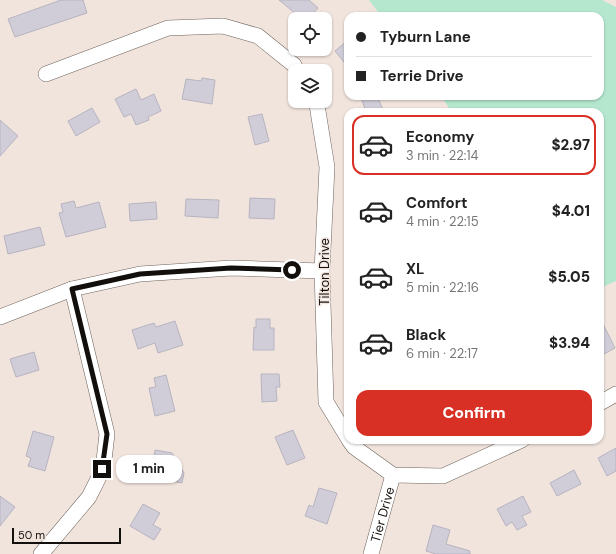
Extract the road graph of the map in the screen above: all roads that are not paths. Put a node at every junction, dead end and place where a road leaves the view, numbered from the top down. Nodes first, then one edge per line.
1 (293, 64) edge
2 (46, 74) dead end
3 (317, 108) edge
4 (322, 271) junction
5 (72, 289) junction
6 (0, 318) edge
7 (616, 394) edge
8 (604, 401) edge
9 (344, 431) edge
10 (352, 444) edge
11 (513, 444) edge
12 (393, 475) junction
13 (42, 554) edge
14 (371, 554) edge

1 - 2 street
3 - 4 street, Tilton Drive
4 - 5 street
4 - 9 street, Tilton Drive
5 - 6 street
5 - 13 street
7 - 8 street
10 - 12 street, Tilton Drive
11 - 12 street
12 - 14 street, Tier Drive

